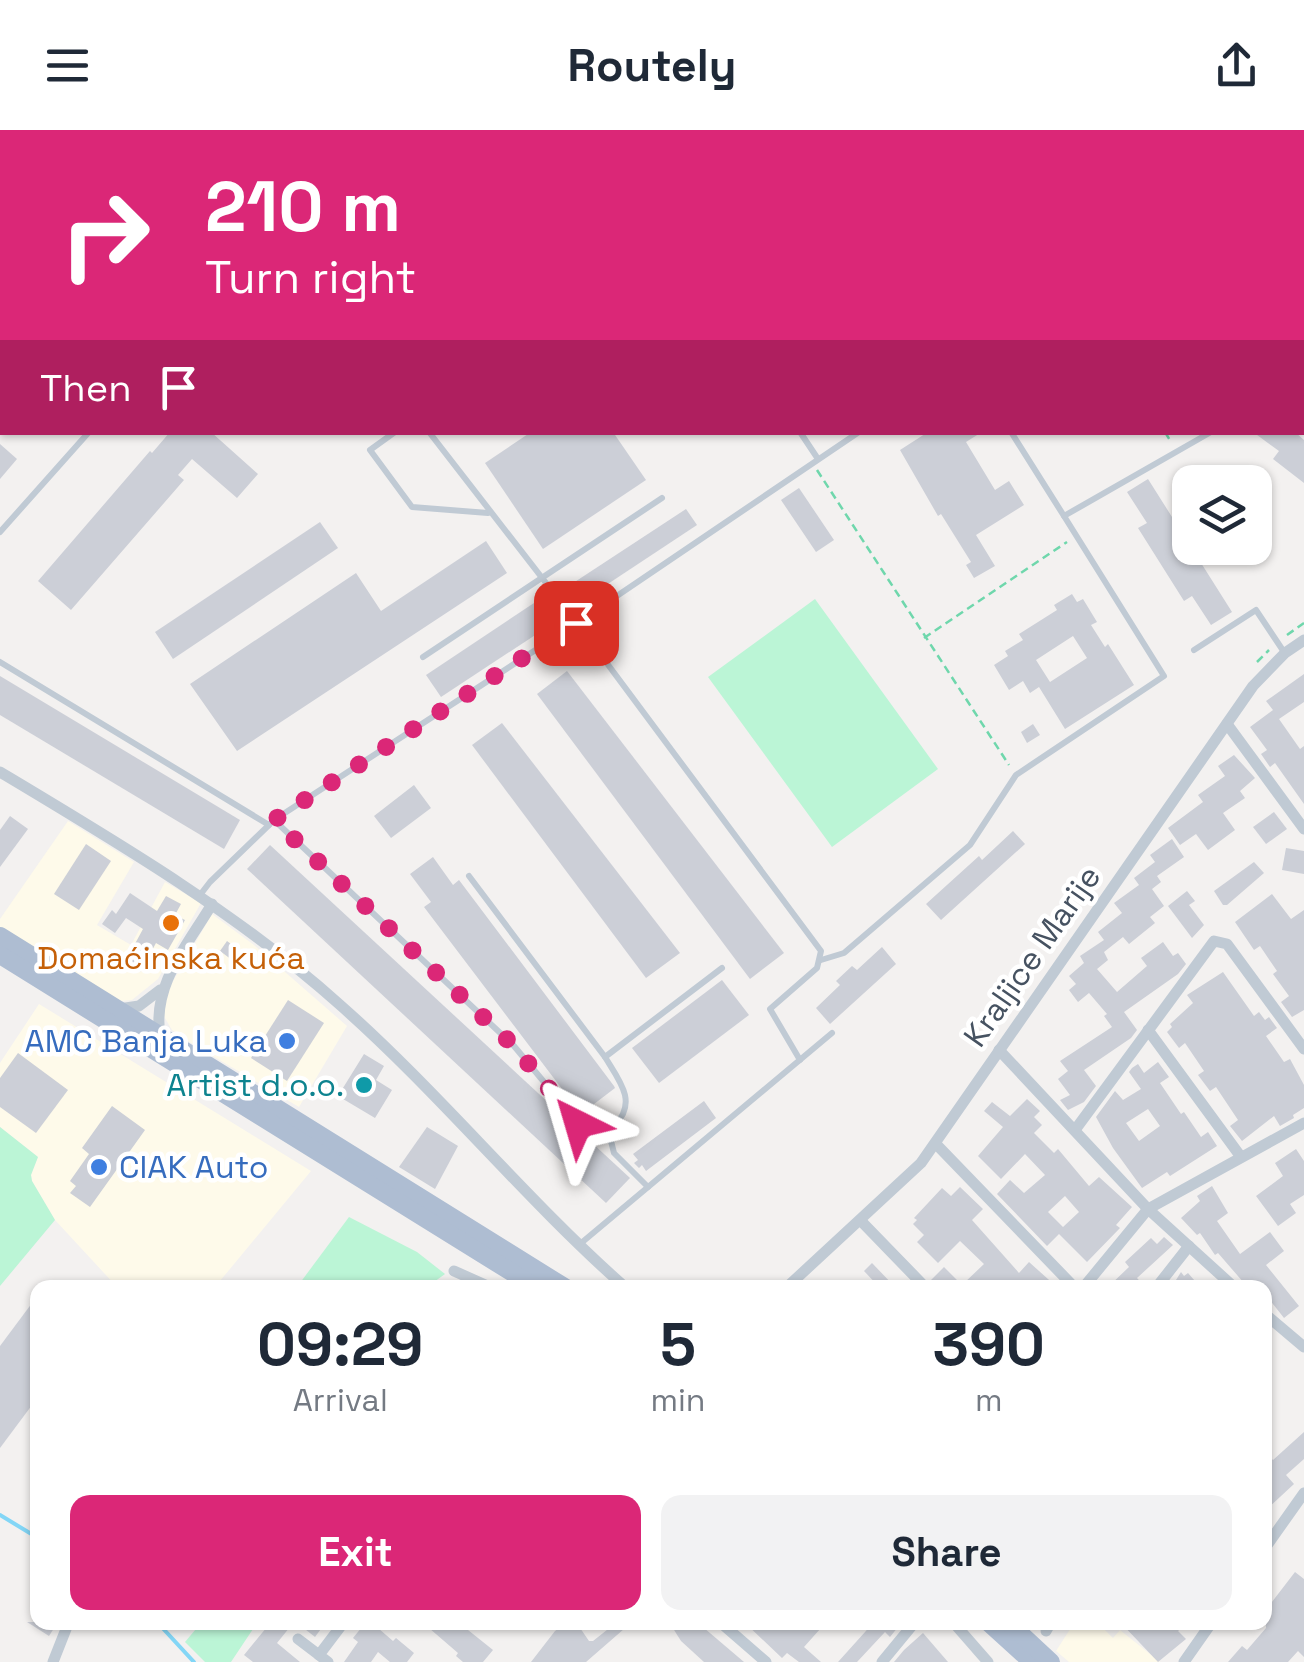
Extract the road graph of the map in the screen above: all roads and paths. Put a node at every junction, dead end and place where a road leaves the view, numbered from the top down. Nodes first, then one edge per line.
1 (86, 435) edge
2 (391, 435) edge
3 (431, 435) edge
4 (802, 435) edge
5 (854, 435) edge
6 (1013, 435) edge
7 (1206, 435) edge
8 (815, 461) junction
9 (662, 498) dead end
10 (490, 513) junction
11 (1064, 516) junction
12 (0, 532) edge
13 (1076, 536) junction
14 (542, 578) junction
15 (576, 623) junction
16 (1304, 623) edge
17 (924, 638) junction
18 (1304, 640) edge
19 (1282, 647) junction
20 (1194, 650) dead end
21 (423, 657) dead end
22 (0, 662) edge
23 (1249, 672) dead end
24 (1227, 724) junction
25 (0, 772) edge
26 (1016, 775) junction
27 (272, 822) junction
28 (1304, 829) edge
29 (468, 876) dead end
30 (200, 895) junction
31 (212, 904) junction
32 (0, 936) edge
33 (0, 955) edge
34 (821, 960) junction
35 (722, 968) dead end
36 (163, 988) junction
37 (114, 1010) junction
38 (1148, 1030) junction
39 (832, 1034) dead end
40 (161, 1038) junction
41 (1304, 1049) edge
42 (999, 1050) junction
43 (605, 1057) junction
44 (800, 1060) junction
45 (1304, 1124) edge
46 (608, 1128) junction
47 (1075, 1130) junction
48 (936, 1144) junction
49 (1241, 1157) junction
50 (648, 1187) junction
51 (1148, 1209) junction
52 (861, 1220) junction
53 (578, 1244) junction
54 (1189, 1246) junction
55 (454, 1271) dead end
56 (474, 1280) edge
57 (523, 1280) edge
58 (553, 1280) edge
59 (617, 1280) edge
60 (795, 1280) edge
61 (918, 1280) edge
62 (1067, 1280) edge
63 (1090, 1280) edge
64 (1162, 1280) edge
65 (1226, 1280) edge
66 (1272, 1320) edge
67 (1304, 1346) edge
68 (1304, 1493) edge
69 (1272, 1538) edge
70 (66, 1630) edge
71 (339, 1630) edge
72 (729, 1630) edge
73 (908, 1630) edge
74 (960, 1630) edge
75 (997, 1630) edge
76 (1017, 1630) edge
77 (1206, 1630) edge
78 (298, 1639) dead end
79 (323, 1659) edge
80 (54, 1662) edge
81 (766, 1662) edge
82 (882, 1662) edge
83 (988, 1662) edge
84 (1032, 1662) edge
85 (1052, 1662) edge
86 (1184, 1662) edge

1 - 12 lane
2 - 10 lane
3 - 10 lane
4 - 8 lane
5 - 8 lane
6 - 11 lane
7 - 11 lane
8 - 15 lane
8 - 17 path
9 - 14 lane
10 - 14 lane
11 - 13 lane
13 - 17 path
13 - 26 lane
14 - 15 lane
14 - 21 lane
15 - 27 lane
15 - 34 lane
16 - 19 path
17 - 26 path
18 - 19 street, Kraljice Marije
19 - 20 lane
19 - 23 path
19 - 24 street, Kraljice Marije
22 - 27 lane
24 - 28 street
24 - 42 street, Kraljice Marije
25 - 30 street
26 - 34 lane
27 - 30 lane
27 - 46 lane
29 - 43 lane
30 - 31 street
31 - 36 street
31 - 53 street
32 - 37 main road
33 - 57 main road
34 - 44 lane
35 - 43 lane
36 - 37 street
36 - 40 street
37 - 40 main road
38 - 41 street
38 - 47 street
38 - 49 street
39 - 44 lane
40 - 58 main road
42 - 47 street
42 - 48 street, Kraljice Marije
43 - 46 lane
44 - 50 lane
45 - 49 street
46 - 50 lane
47 - 51 street
48 - 52 street, Kraljice Marije
48 - 62 street
49 - 51 street
50 - 53 lane
51 - 54 street
51 - 63 street
52 - 60 street, Kraljice Marije
52 - 61 street
53 - 59 street
54 - 64 street
54 - 65 street
55 - 56 street
66 - 67 street
68 - 69 street
70 - 80 street
71 - 79 street
72 - 81 street
73 - 82 street
74 - 83 street
75 - 84 main road
76 - 85 main road
77 - 86 street
78 - 79 street

